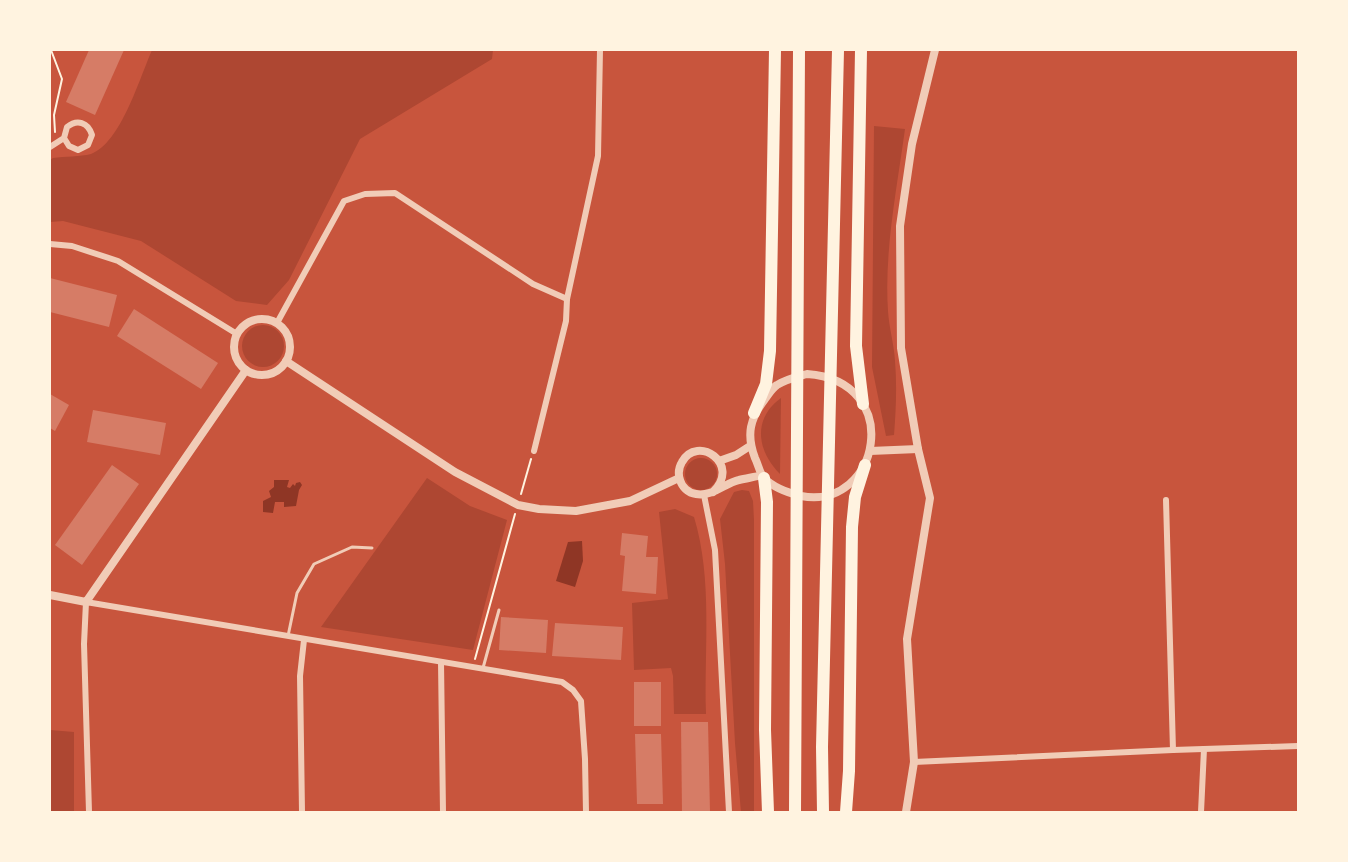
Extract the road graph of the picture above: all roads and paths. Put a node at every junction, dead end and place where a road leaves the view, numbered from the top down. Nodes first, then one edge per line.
1 (51, 50) edge
2 (600, 50) edge
3 (776, 50) edge
4 (799, 50) edge
5 (838, 50) edge
6 (861, 50) edge
7 (935, 50) edge
8 (64, 138) junction
9 (52, 145) edge
10 (50, 244) edge
11 (567, 299) junction
12 (278, 323) junction
13 (237, 334) junction
14 (286, 361) junction
15 (246, 370) junction
16 (863, 404) junction
17 (754, 413) junction
18 (750, 446) junction
19 (918, 449) junction
20 (534, 451) joint
21 (870, 451) junction
22 (719, 461) junction
23 (865, 465) junction
24 (763, 477) junction
25 (679, 478) junction
26 (708, 494) junction
27 (1166, 500) dead end
28 (518, 505) junction
29 (372, 548) dead end
30 (50, 595) edge
31 (86, 602) junction
32 (499, 610) dead end
33 (288, 637) junction
34 (304, 639) junction
35 (441, 662) junction
36 (473, 667) junction
37 (483, 668) junction
38 (1299, 746) edge
39 (1204, 749) junction
40 (1173, 750) junction
41 (914, 762) junction
42 (88, 813) edge
43 (302, 813) edge
44 (443, 813) edge
45 (586, 813) edge
46 (729, 813) edge
47 (768, 813) edge
48 (795, 813) edge
49 (823, 813) edge
50 (846, 813) edge
51 (906, 813) edge
52 (1201, 813) edge

1 - 9 path
2 - 11 street
3 - 17 highway
4 - 48 highway
5 - 49 highway
6 - 16 highway
7 - 19 street
8 - 8 street
8 - 9 street
10 - 13 street
11 - 12 street
11 - 20 street
12 - 13 street
12 - 14 street
13 - 15 street
14 - 15 street
14 - 28 street
15 - 31 street
16 - 17 street
16 - 21 street
17 - 18 street
18 - 22 street
18 - 24 street
19 - 21 street
19 - 41 street
20 - 28 path
21 - 23 street
22 - 25 street
22 - 26 street
23 - 24 street
23 - 50 highway
24 - 26 street
24 - 47 highway
25 - 26 street
25 - 28 street
26 - 46 street
27 - 40 street
28 - 36 path
29 - 33 lane
30 - 31 street
31 - 33 street
31 - 42 street
32 - 37 lane
33 - 34 street
34 - 35 street
34 - 43 street
35 - 36 street
35 - 44 street
36 - 37 street
37 - 45 street
38 - 39 street
39 - 40 street
39 - 52 street
40 - 41 street
41 - 51 street

